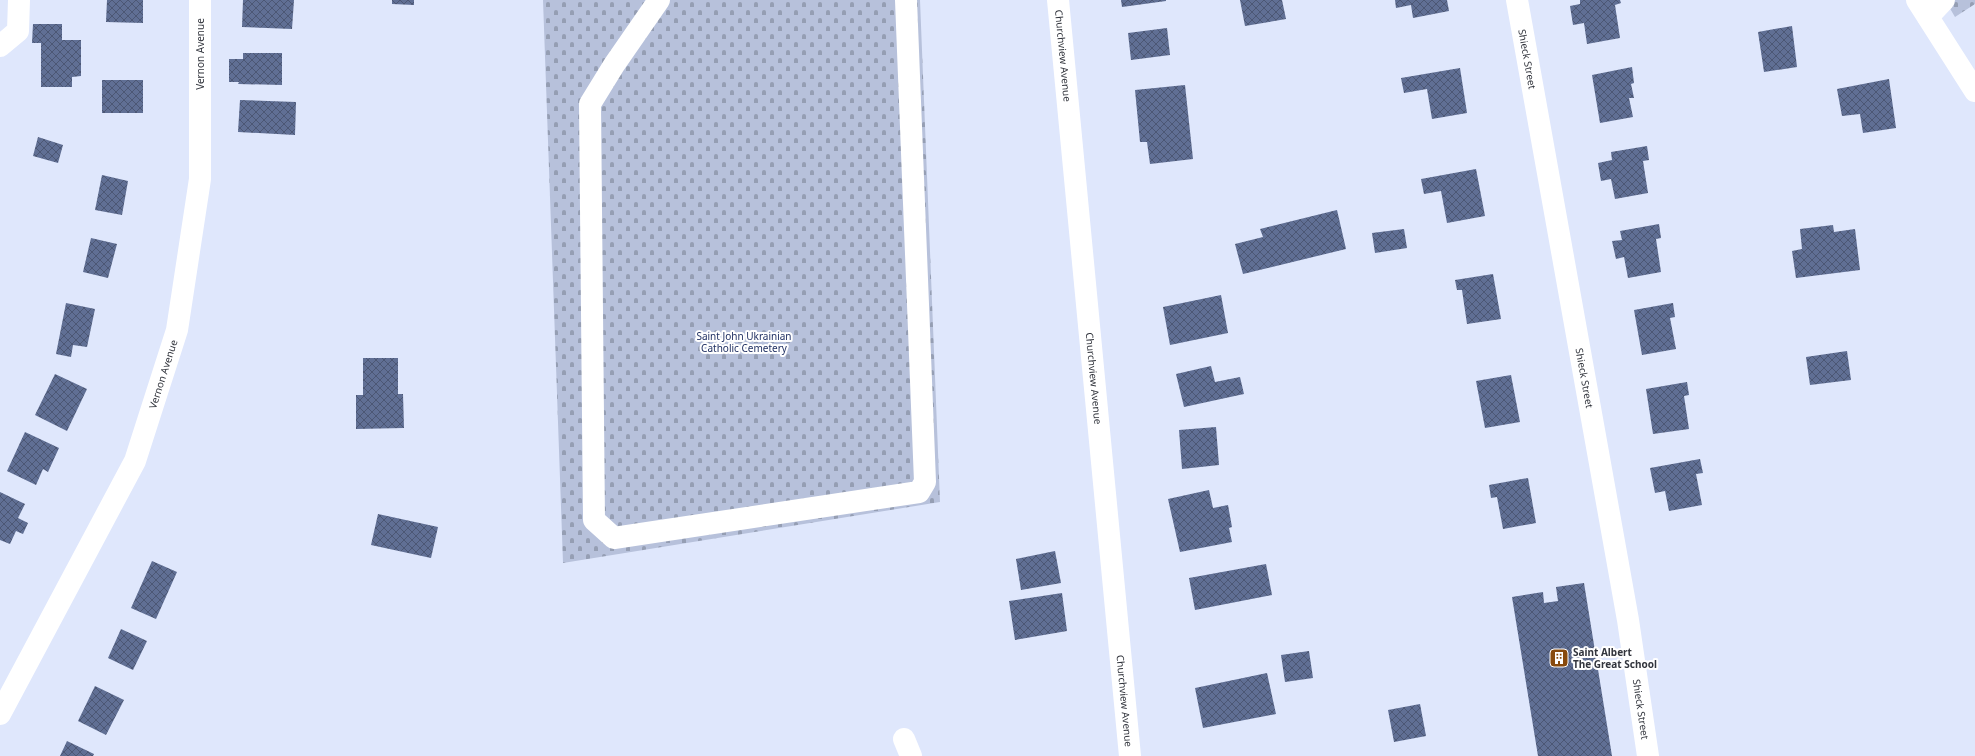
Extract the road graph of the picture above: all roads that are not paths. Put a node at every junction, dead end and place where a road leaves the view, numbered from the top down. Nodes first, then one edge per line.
1 (18, 0) edge
2 (200, 0) edge
3 (659, 0) edge
4 (906, 0) edge
5 (1058, 0) edge
6 (1517, 0) edge
7 (1944, 0) edge
8 (1923, 9) edge
9 (0, 46) edge
10 (1975, 91) edge
11 (0, 714) edge
12 (1130, 756) edge
13 (1648, 756) edge

1 - 9 street
2 - 11 street, Vernon Avenue
3 - 4 street
5 - 12 street, Churchview Avenue
6 - 13 street, Shieck Street
7 - 8 street
8 - 10 street

